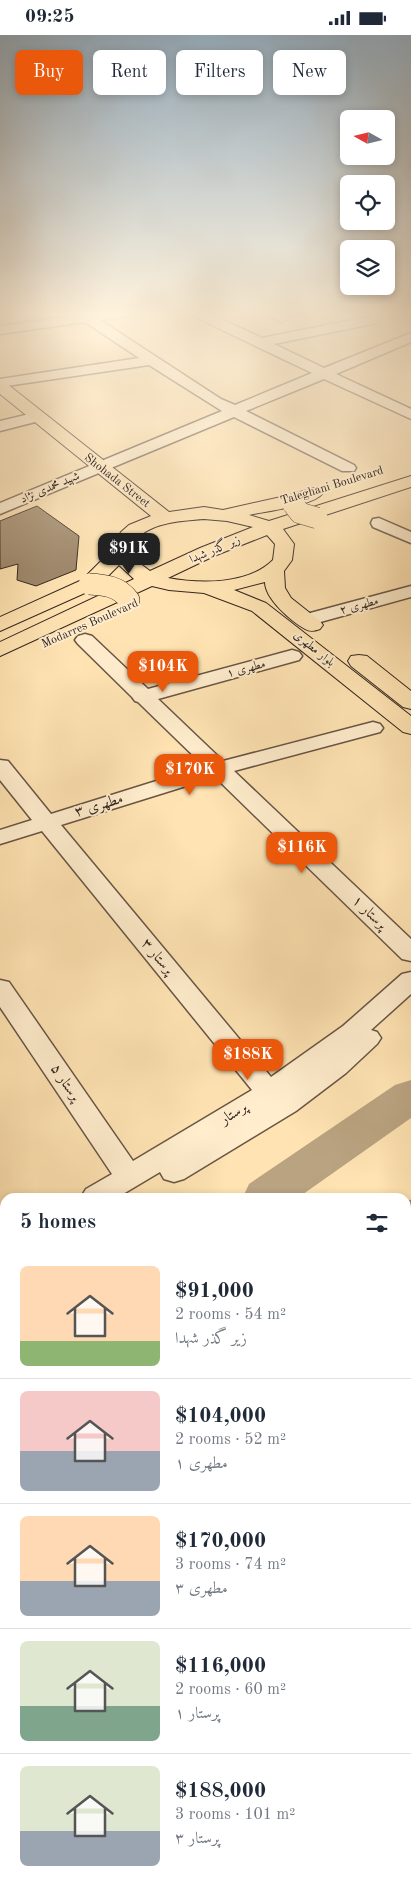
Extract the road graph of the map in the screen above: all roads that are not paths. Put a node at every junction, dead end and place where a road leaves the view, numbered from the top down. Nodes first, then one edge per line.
1 (17, 399) edge
2 (215, 399) edge
3 (261, 399) edge
4 (379, 399) edge
5 (233, 411) junction
6 (411, 415) edge
7 (38, 417) junction
8 (0, 425) edge
9 (100, 467) junction
10 (411, 471) edge
11 (354, 473) joint
12 (411, 481) edge
13 (411, 491) edge
14 (294, 502) junction
15 (0, 509) edge
16 (224, 514) junction
17 (165, 518) junction
18 (379, 523) dead end
19 (308, 531) junction
20 (411, 538) edge
21 (122, 551) junction
22 (274, 569) junction
23 (88, 584) junction
24 (182, 586) junction
25 (208, 587) junction
26 (411, 591) edge
27 (128, 605) junction
28 (306, 620) junction
29 (0, 625) edge
30 (0, 633) edge
31 (85, 640) dead end
32 (0, 650) edge
33 (292, 656) dead end
34 (0, 665) edge
35 (142, 697) junction
36 (411, 702) edge
37 (411, 727) edge
38 (373, 728) dead end
39 (0, 766) edge
40 (220, 768) junction
41 (45, 823) junction
42 (0, 837) edge
43 (411, 953) edge
44 (411, 980) edge
45 (0, 988) edge
46 (411, 1000) edge
47 (270, 1092) junction
48 (130, 1188) edge
49 (111, 1193) edge

1 - 7 main road, Shohada Street
2 - 5 street
3 - 5 street, شهید محمدی نژاد
4 - 6 street
5 - 9 street, شهید محمدی نژاد
5 - 11 street
7 - 8 street
7 - 9 main road, Shohada Street
9 - 15 street, شهید محمدی نژاد
9 - 17 main road, Shohada Street
10 - 30 main road, زیر گذر شهدا
11 - 14 main road, Taleghani Boulevard
12 - 32 main road, زیر گذر شهدا
13 - 19 main road, Taleghani Boulevard
14 - 16 main road, Taleghani Boulevard
14 - 19 main road, bridge
16 - 17 main road
16 - 19 main road
17 - 21 main road
18 - 20 street
19 - 22 main road
21 - 23 main road
21 - 24 main road
22 - 25 main road
22 - 28 main road, بلوار مطهری
23 - 27 main road, bridge
23 - 29 main road
24 - 25 main road
24 - 27 main road, Modarres Boulevard
25 - 37 main road, بلوار مطهری
26 - 28 street, مطهری ۲
27 - 34 main road, Modarres Boulevard
28 - 36 main road, بلوار مطهری
31 - 35 street, پرستار ۱
33 - 35 street, مطهری ۱
35 - 40 street, پرستار ۱
38 - 40 street, مطهری ۳
39 - 41 street, پرستار ۳
40 - 41 street, مطهری ۳
40 - 43 street, پرستار ۱
41 - 42 street, مطهری ۳
41 - 47 street, پرستار ۳
44 - 47 street, پرستار
45 - 48 street, پرستار ۵
46 - 48 street, پرستار
47 - 48 street, پرستار
48 - 49 street, پرستار

